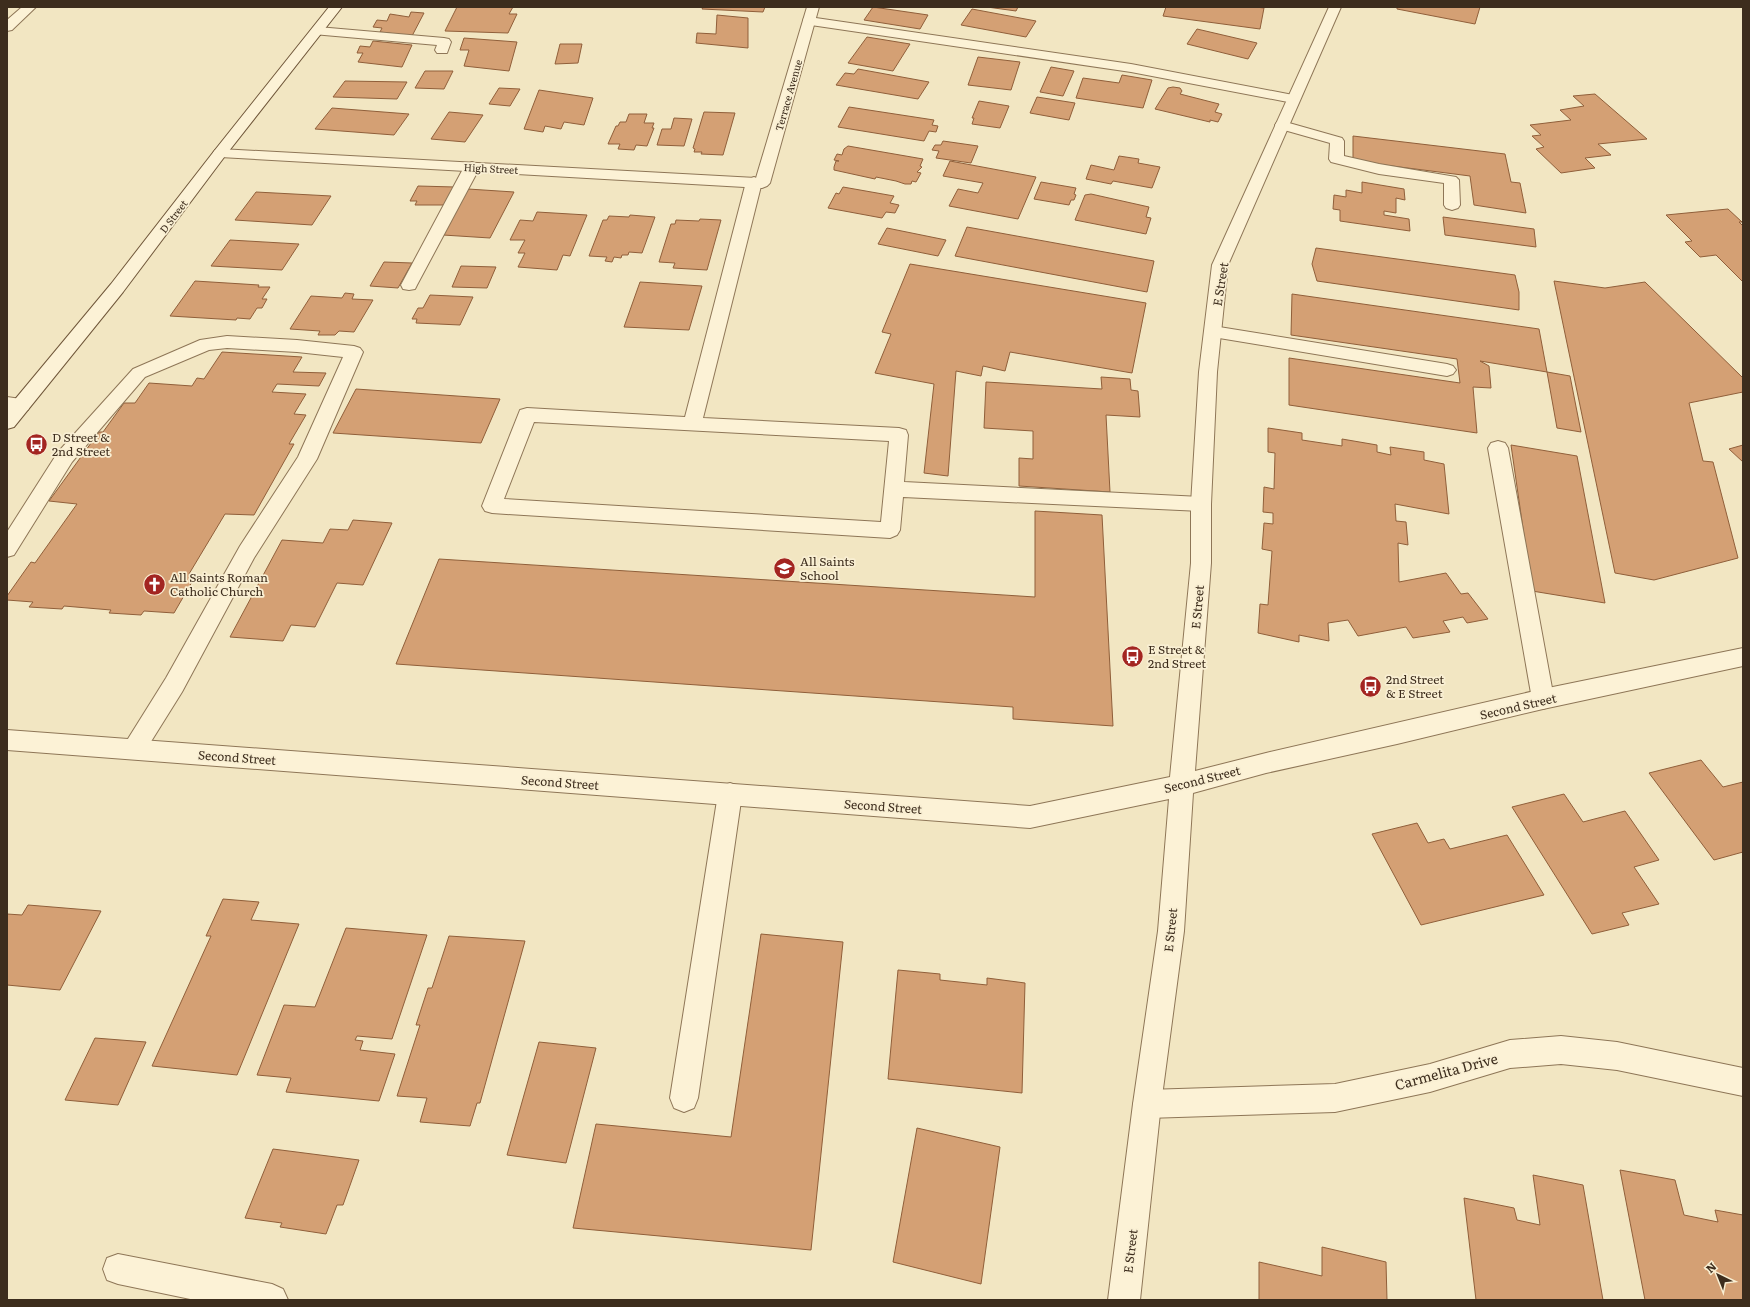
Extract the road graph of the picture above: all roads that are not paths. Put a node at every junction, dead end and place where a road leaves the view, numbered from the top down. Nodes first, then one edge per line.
1 (30, 7) edge
2 (336, 7) edge
3 (813, 7) edge
4 (1335, 7) edge
5 (809, 21) junction
6 (7, 27) edge
7 (318, 32) junction
8 (442, 50) dead end
9 (1293, 99) junction
10 (1282, 125) junction
11 (220, 153) junction
12 (472, 167) junction
13 (758, 183) junction
14 (1452, 205) dead end
15 (409, 285) dead end
16 (1213, 332) junction
17 (1447, 370) dead end
18 (14, 404) edge
19 (7, 422) edge
20 (692, 424) junction
21 (1498, 448) dead end
22 (894, 489) junction
23 (1201, 504) junction
24 (7, 549) edge
25 (1743, 657) edge
26 (1543, 699) junction
27 (7, 740) edge
28 (134, 749) junction
29 (1182, 785) junction
30 (730, 794) junction
31 (1743, 1082) edge
32 (684, 1098) dead end
33 (1147, 1104) junction
34 (118, 1269) dead end
35 (272, 1300) edge
36 (1124, 1300) edge

1 - 6 street
2 - 7 street, D Street
3 - 5 street, Terrace Avenue
4 - 9 street, E Street
5 - 9 street
5 - 13 street, Terrace Avenue
7 - 8 street
7 - 11 street, D Street
9 - 10 street, E Street
10 - 14 street
10 - 16 street, E Street
11 - 12 street, High Street
11 - 18 street, D Street
12 - 13 street, High Street
12 - 15 street
13 - 20 street, Terrace Avenue
16 - 17 street
16 - 23 street, E Street
18 - 19 street, D Street
20 - 22 street
20 - 22 street
21 - 26 street
22 - 23 street
23 - 29 street, E Street
24 - 28 street
25 - 26 street, Second Street
26 - 29 street, Second Street
27 - 28 street, Second Street
28 - 30 street, Second Street
29 - 30 street, Second Street
29 - 33 street, E Street
30 - 32 street
31 - 33 street, Carmelita Drive
33 - 36 street, E Street
34 - 35 street

